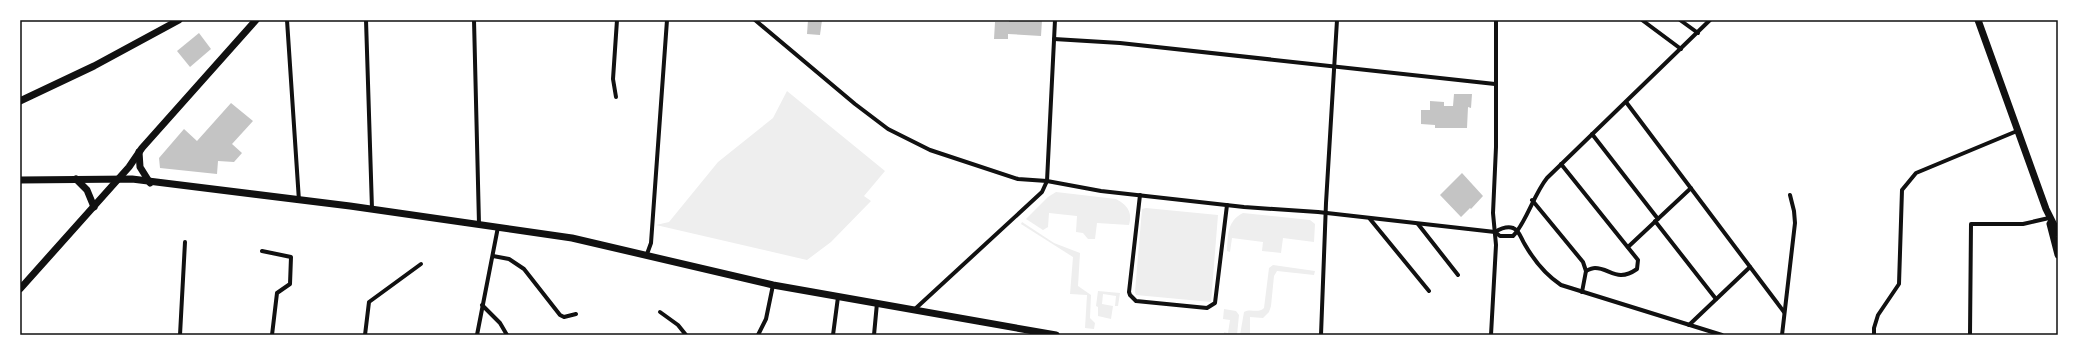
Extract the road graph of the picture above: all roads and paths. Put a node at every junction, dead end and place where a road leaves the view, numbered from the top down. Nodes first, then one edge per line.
1 (179, 20) edge
2 (256, 20) edge
3 (287, 20) edge
4 (366, 20) edge
5 (474, 20) edge
6 (618, 20) edge
7 (667, 20) edge
8 (755, 20) edge
9 (1056, 20) edge
10 (1337, 20) edge
11 (1496, 20) edge
12 (1642, 20) edge
13 (1680, 20) edge
14 (1978, 20) edge
15 (1709, 22) edge
16 (1698, 33) junction
17 (1054, 39) junction
18 (1681, 49) junction
19 (1334, 65) junction
20 (1495, 84) junction
21 (616, 97) dead end
22 (20, 101) edge
23 (1626, 102) junction
24 (2017, 132) junction
25 (1592, 134) junction
26 (139, 152) junction
27 (1561, 164) junction
28 (76, 179) junction
29 (20, 180) edge
30 (118, 180) junction
31 (1048, 181) junction
32 (150, 183) junction
33 (1690, 188) junction
34 (1140, 195) junction
35 (1790, 195) dead end
36 (1532, 200) junction
37 (299, 201) junction
38 (1227, 205) junction
39 (94, 207) junction
40 (372, 209) junction
41 (1326, 213) junction
42 (2049, 218) junction
43 (1370, 219) junction
44 (1657, 220) junction
45 (479, 224) junction
46 (1418, 224) junction
47 (498, 227) junction
48 (1518, 231) junction
49 (1495, 232) junction
50 (2058, 233) edge
51 (185, 242) dead end
52 (1628, 247) junction
53 (262, 251) dead end
54 (647, 254) junction
55 (493, 256) junction
56 (2058, 256) edge
57 (421, 264) dead end
58 (1750, 267) junction
59 (1586, 271) junction
60 (1458, 275) dead end
61 (773, 285) junction
62 (20, 289) edge
63 (1428, 291) dead end
64 (1582, 292) junction
65 (838, 297) junction
66 (1716, 299) junction
67 (877, 303) junction
68 (482, 305) junction
69 (915, 310) junction
70 (660, 312) dead end
71 (1784, 312) junction
72 (576, 314) dead end
73 (1689, 325) junction
74 (180, 335) edge
75 (272, 335) edge
76 (365, 335) edge
77 (477, 335) edge
78 (507, 335) edge
79 (686, 335) edge
80 (758, 335) edge
81 (834, 335) edge
82 (874, 335) edge
83 (1056, 335) edge
84 (1321, 335) edge
85 (1491, 335) edge
86 (1722, 335) edge
87 (1782, 335) edge
88 (1874, 335) edge
89 (1970, 335) edge

1 - 22 main road
2 - 26 main road
3 - 37 street
4 - 40 street
5 - 45 street
6 - 21 street
7 - 54 street
8 - 31 street
9 - 17 street
10 - 19 street
11 - 20 street
12 - 18 street
13 - 16 street
14 - 24 main road
15 - 16 street
16 - 18 street
17 - 19 street
17 - 31 street
18 - 23 street
19 - 20 street
19 - 41 street
20 - 49 street
23 - 25 street
23 - 33 street
24 - 42 main road
24 - 88 street
25 - 27 street
25 - 44 street
26 - 30 main road
26 - 32 main road
27 - 36 street
27 - 52 street
28 - 29 main road
28 - 30 main road
28 - 39 main road
30 - 32 main road
30 - 39 main road
31 - 34 street
31 - 69 street
32 - 37 main road
33 - 44 street
33 - 58 street
34 - 38 street
34 - 38 street
35 - 71 street
36 - 48 street
36 - 59 street
37 - 40 main road
38 - 41 street
39 - 62 main road
40 - 45 main road
41 - 43 street
41 - 84 street
42 - 50 main road
42 - 56 main road
42 - 89 street
43 - 46 street
43 - 63 street
44 - 52 street
44 - 66 street
45 - 47 main road
46 - 49 street
46 - 60 street
47 - 54 main road
47 - 55 street
48 - 49 street
48 - 49 street
48 - 64 street
49 - 85 street
51 - 74 street
52 - 59 street
53 - 75 street
54 - 61 main road
55 - 68 street
55 - 72 street
57 - 76 street
58 - 66 street
58 - 71 street
59 - 64 street
61 - 65 main road
61 - 80 street
64 - 73 street
65 - 67 main road
65 - 81 street
66 - 73 street
67 - 69 main road
67 - 82 street
68 - 77 street
68 - 78 street
69 - 83 main road
70 - 79 street
71 - 87 street
73 - 86 street

